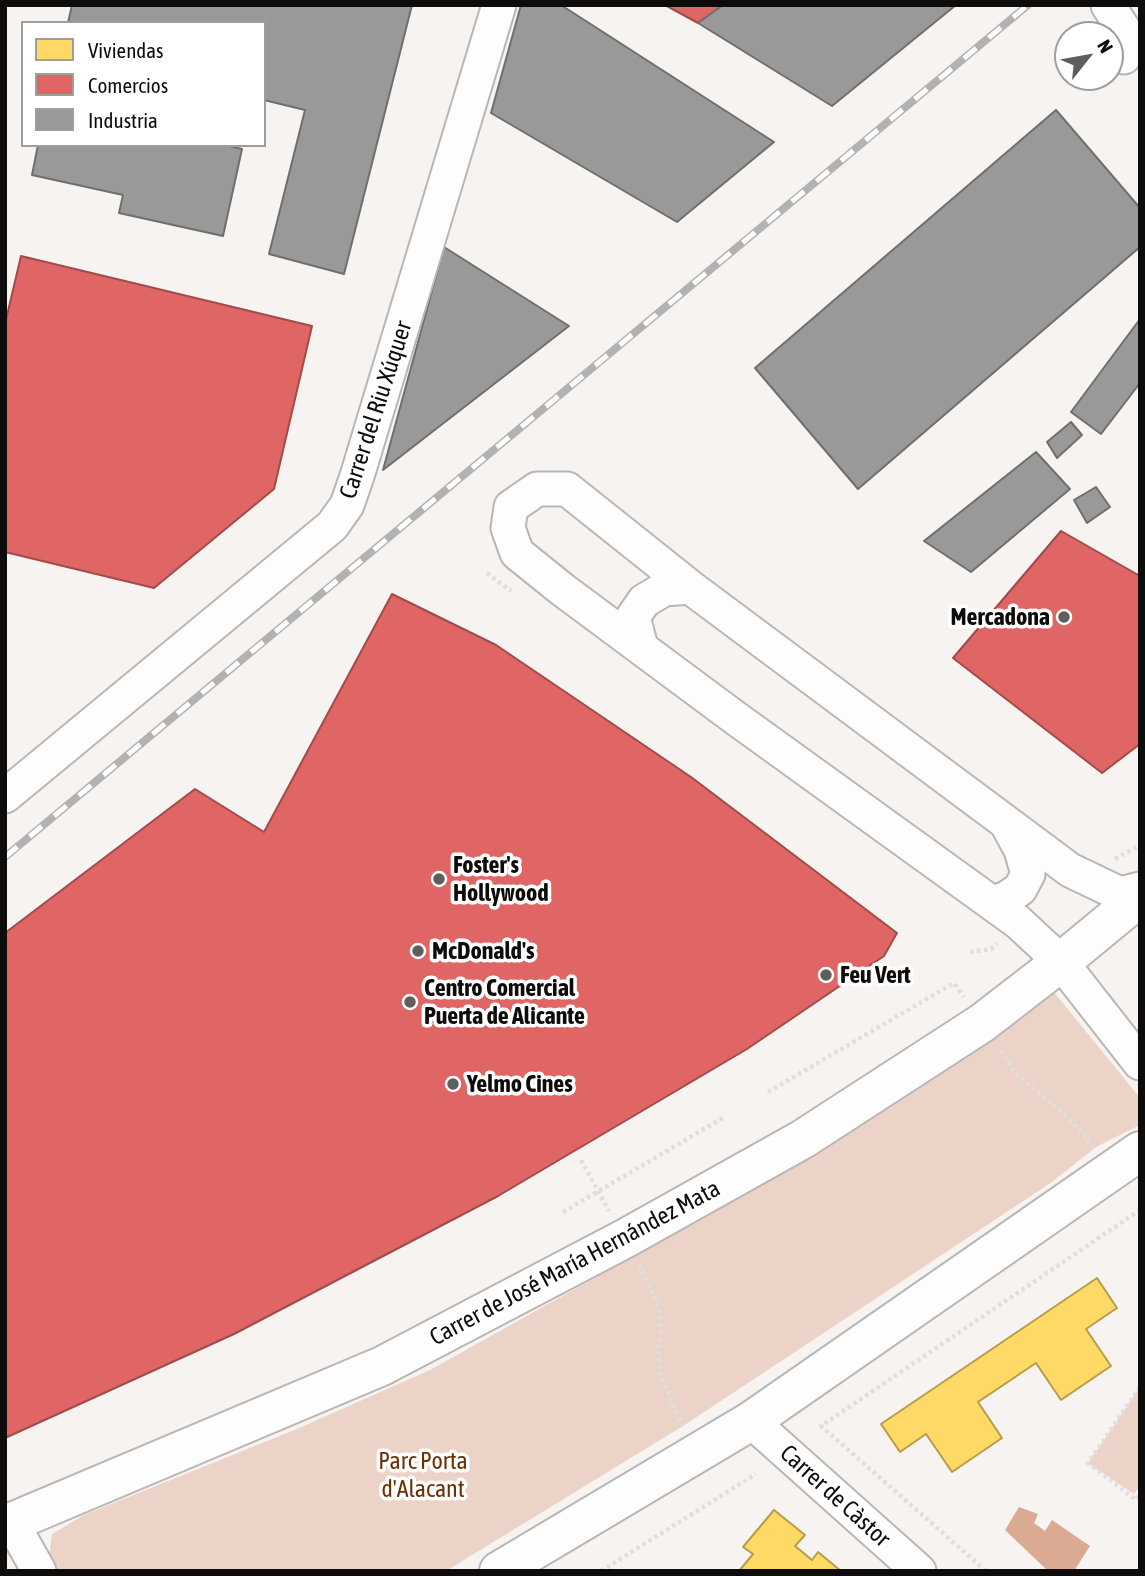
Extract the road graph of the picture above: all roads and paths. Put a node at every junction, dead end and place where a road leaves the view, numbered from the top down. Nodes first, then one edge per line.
1 (499, 5) edge
2 (1108, 5) edge
3 (1126, 59) edge
4 (487, 573) dead end
5 (690, 587) junction
6 (517, 594) dead end
7 (641, 646) junction
8 (5, 796) edge
9 (1007, 824) junction
10 (1140, 845) edge
11 (1111, 862) dead end
12 (1140, 889) edge
13 (1140, 897) edge
14 (993, 902) junction
15 (999, 941) dead end
16 (970, 952) dead end
17 (1061, 962) junction
18 (982, 1023) junction
19 (1140, 1063) edge
20 (768, 1092) dead end
21 (726, 1116) dead end
22 (1140, 1152) edge
23 (1099, 1156) dead end
24 (581, 1160) dead end
25 (597, 1192) junction
26 (1140, 1210) edge
27 (563, 1212) dead end
28 (626, 1238) junction
29 (1140, 1387) edge
30 (1122, 1413) junction
31 (1111, 1416) dead end
32 (751, 1421) junction
33 (683, 1426) dead end
34 (756, 1474) dead end
35 (1140, 1494) edge
36 (9, 1524) edge
37 (39, 1571) edge
38 (499, 1571) edge
39 (601, 1571) edge
40 (919, 1571) edge
41 (986, 1571) edge

1 - 8 street, Carrer del Riu Xúquer
2 - 3 street
4 - 6 path
5 - 7 street
5 - 7 street
5 - 9 street
7 - 14 street
9 - 12 street
9 - 14 street
10 - 11 path
13 - 17 main road, Carrer de José María Hernández Mata
14 - 17 street
15 - 16 path
17 - 18 main road, Carrer de José María Hernández Mata
17 - 19 street
18 - 20 path
18 - 23 path
18 - 28 main road, Carrer de José María Hernández Mata
21 - 25 path
22 - 32 main road
24 - 25 path
25 - 27 path
25 - 28 path
26 - 41 path
28 - 33 path
28 - 36 main road, Carrer de José María Hernández Mata
29 - 30 path
30 - 31 path
30 - 35 path
32 - 38 main road
32 - 40 street, Carrer de Càstor
34 - 39 path
36 - 37 street, Carrer de José María Hernández Mata

